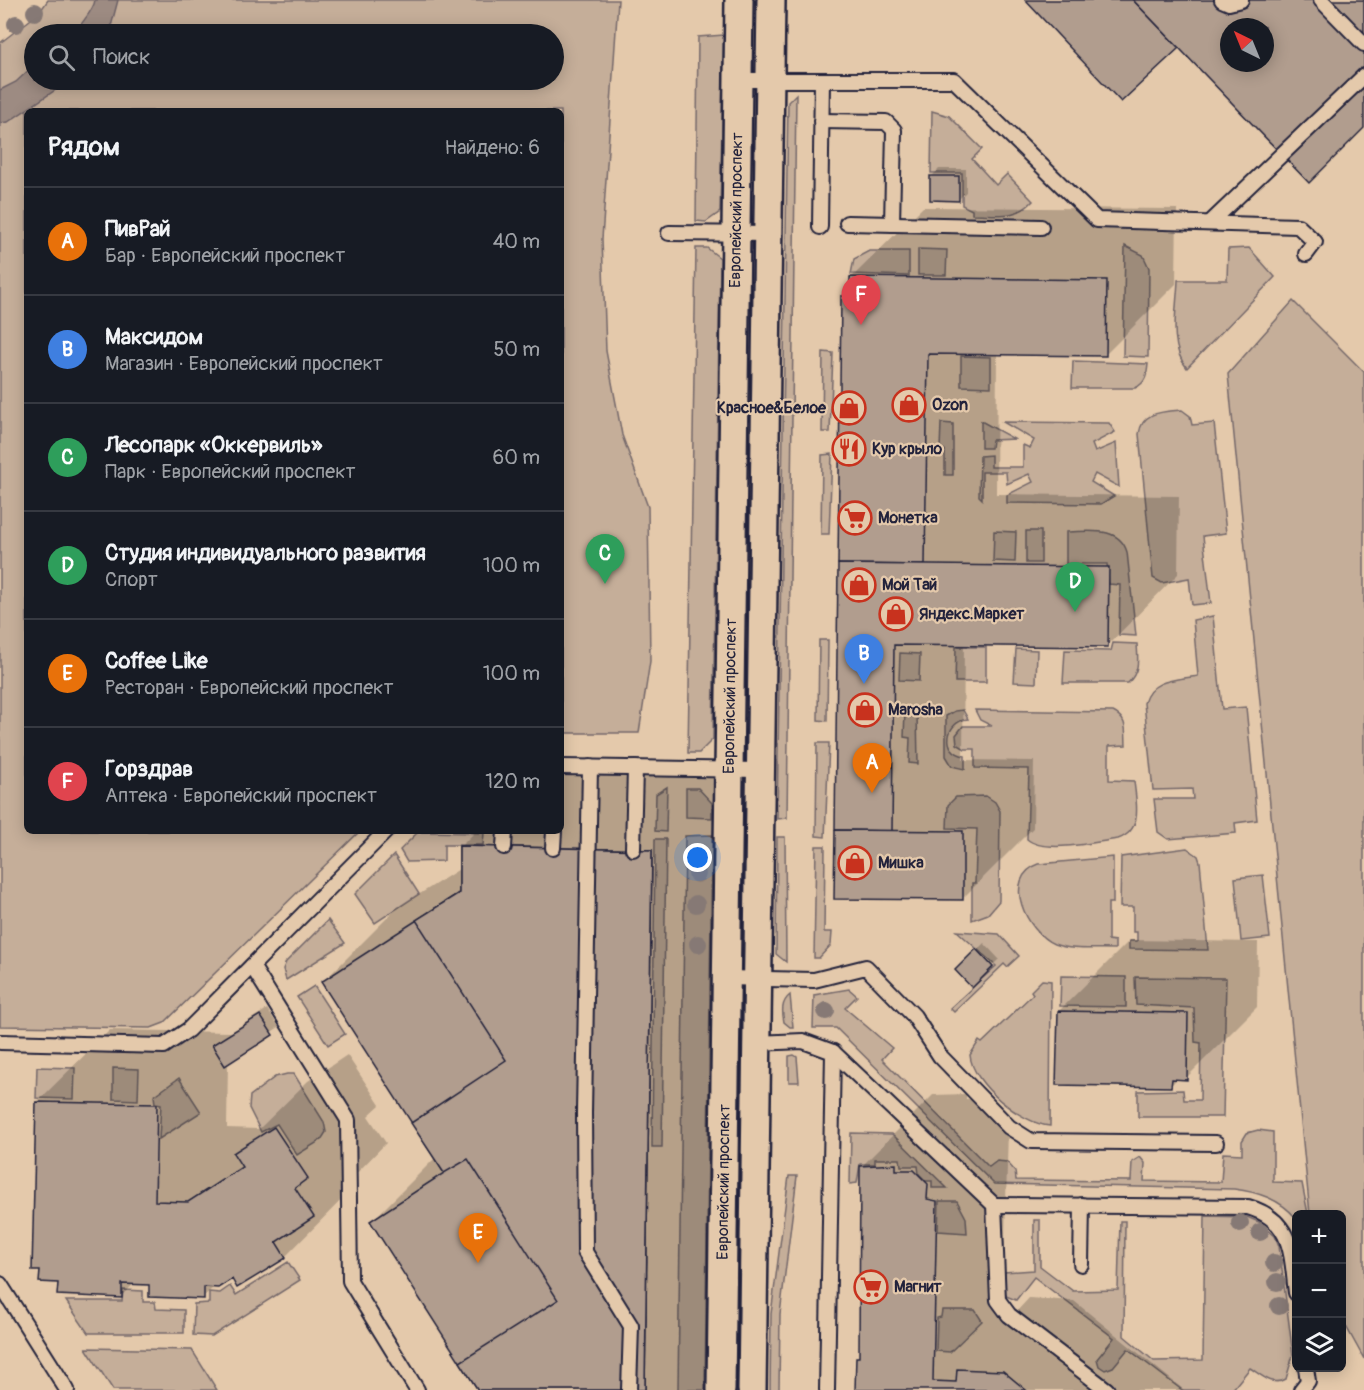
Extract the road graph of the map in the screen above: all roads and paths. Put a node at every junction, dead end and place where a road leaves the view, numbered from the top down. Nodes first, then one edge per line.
1 (739, 0) edge
2 (771, 0) edge
3 (1222, 0) edge
4 (1241, 0) edge
5 (1321, 0) edge
6 (1364, 44) edge
7 (1364, 76) edge
8 (740, 80) junction
9 (771, 80) junction
10 (822, 80) junction
11 (821, 121) junction
12 (846, 223) dead end
13 (1210, 223) junction
14 (892, 224) junction
15 (820, 227) dead end
16 (1041, 227) dead end
17 (669, 232) dead end
18 (738, 233) junction
19 (768, 234) junction
20 (1306, 254) dead end
21 (564, 767) edge
22 (590, 767) junction
23 (634, 768) junction
24 (728, 770) junction
25 (759, 770) junction
26 (383, 834) edge
27 (505, 834) edge
28 (554, 834) edge
29 (504, 847) dead end
30 (553, 848) dead end
31 (633, 849) dead end
32 (252, 966) junction
33 (726, 978) junction
34 (756, 979) junction
35 (0, 1042) edge
36 (756, 1042) junction
37 (833, 1052) junction
38 (1216, 1143) dead end
39 (994, 1205) junction
40 (1082, 1205) junction
41 (1081, 1264) dead end
42 (1293, 1264) edge
43 (0, 1284) edge
44 (1305, 1380) edge
45 (67, 1390) edge
46 (417, 1390) edge
47 (629, 1390) edge
48 (721, 1390) edge
49 (752, 1390) edge
50 (827, 1390) edge
51 (1107, 1390) edge
52 (1320, 1390) edge

1 - 8 street, Европейский проспект
2 - 9 street, Европейский проспект
3 - 4 lane
5 - 6 lane
7 - 13 lane
8 - 9 lane
8 - 18 street, Европейский проспект
9 - 10 lane
9 - 19 street, Европейский проспект
10 - 11 lane
10 - 13 lane
11 - 14 lane
11 - 15 lane
12 - 14 lane
13 - 20 lane
14 - 16 lane
17 - 18 lane
18 - 19 lane
18 - 24 street, Европейский проспект
19 - 25 street, Европейский проспект
21 - 22 lane
22 - 23 lane
22 - 47 lane
23 - 24 lane
23 - 31 lane
24 - 25 lane
24 - 33 street, Европейский проспект
25 - 34 street, Европейский проспект
26 - 32 lane
27 - 29 lane
28 - 30 lane
32 - 35 lane
32 - 46 lane
33 - 34 lane
33 - 48 street, Европейский проспект
34 - 36 street, Европейский проспект
34 - 38 lane
36 - 37 lane
36 - 49 street, Европейский проспект
37 - 39 lane
37 - 50 lane
39 - 40 lane
39 - 51 lane
40 - 41 lane
40 - 42 lane
43 - 45 lane
44 - 52 lane

